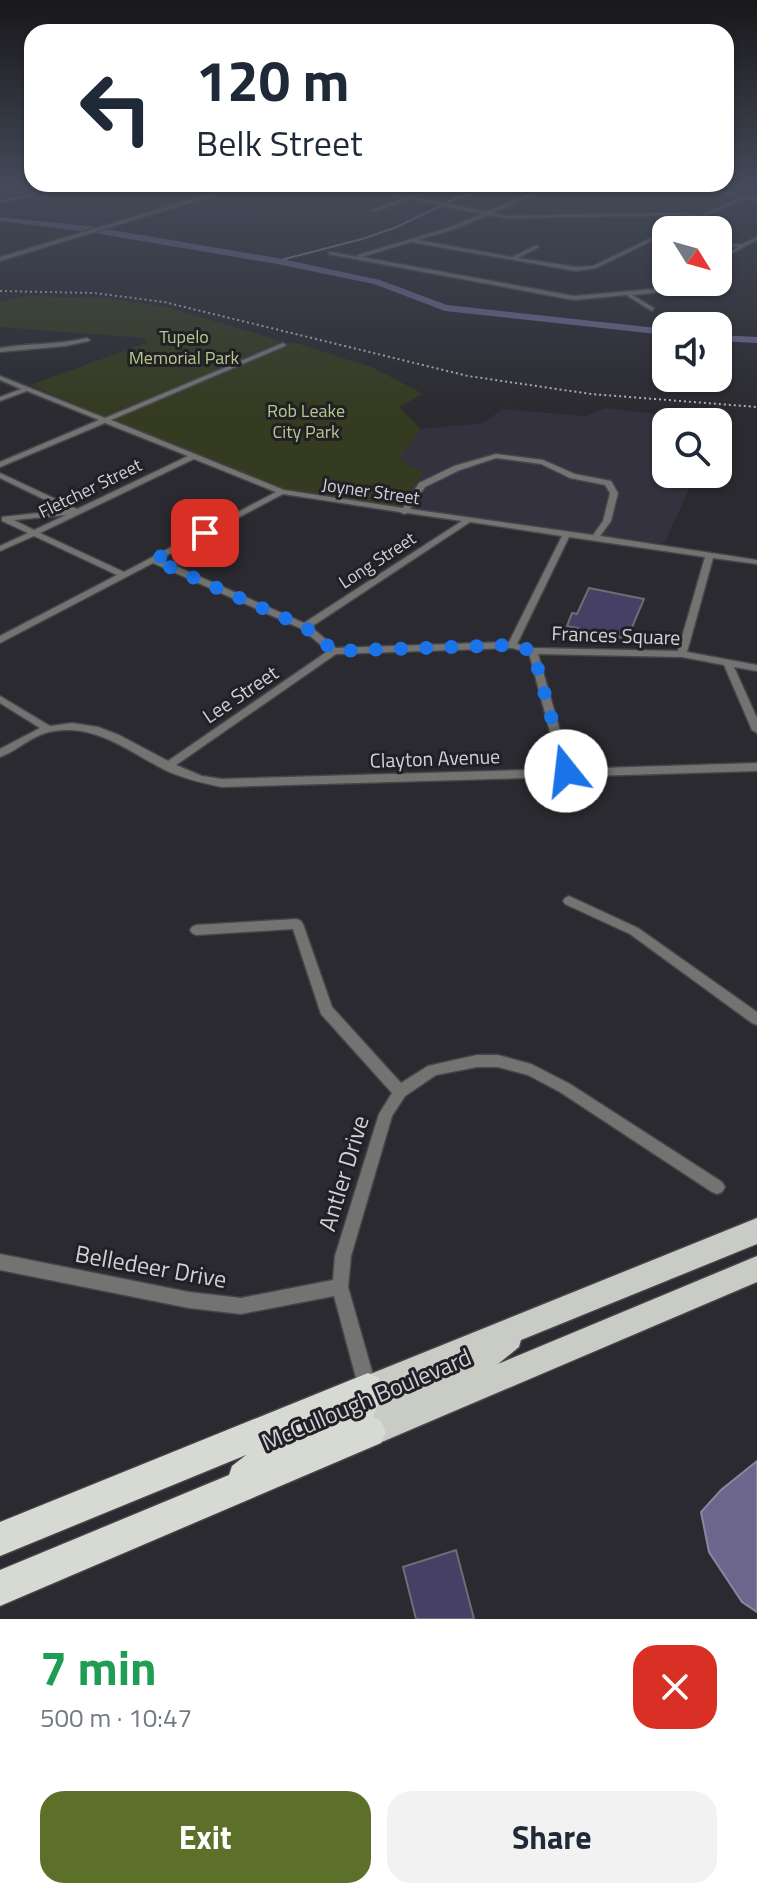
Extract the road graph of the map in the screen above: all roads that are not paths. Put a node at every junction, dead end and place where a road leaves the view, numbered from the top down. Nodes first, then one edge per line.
1 (380, 262) edge
2 (524, 262) edge
3 (602, 262) edge
4 (652, 291) edge
5 (629, 295) junction
6 (652, 309) dead end
7 (87, 340) dead end
8 (283, 345) dead end
9 (0, 350) edge
10 (0, 378) edge
11 (26, 389) junction
12 (0, 399) edge
13 (104, 421) junction
14 (194, 456) junction
15 (0, 465) edge
16 (0, 475) edge
17 (282, 492) junction
18 (77, 512) junction
19 (404, 512) junction
20 (2, 519) edge
21 (467, 521) junction
22 (35, 532) junction
23 (566, 535) junction
24 (594, 539) junction
25 (0, 549) edge
26 (710, 555) junction
27 (154, 560) junction
28 (757, 562) edge
29 (124, 575) junction
30 (305, 627) junction
31 (0, 640) edge
32 (512, 645) junction
33 (334, 651) junction
34 (533, 651) junction
35 (682, 654) junction
36 (727, 661) junction
37 (757, 668) edge
38 (0, 699) edge
39 (48, 729) junction
40 (757, 730) edge
41 (0, 754) edge
42 (167, 766) junction
43 (757, 767) edge
44 (566, 771) junction
45 (569, 901) dead end
46 (196, 930) dead end
47 (757, 1019) edge
48 (400, 1092) junction
49 (717, 1187) dead end
50 (757, 1231) edge
51 (0, 1262) edge
52 (757, 1269) edge
53 (340, 1287) junction
54 (526, 1324) junction
55 (368, 1389) junction
56 (370, 1432) junction
57 (219, 1496) junction
58 (0, 1539) edge
59 (9, 1587) edge

1 - 5 street
2 - 3 street
4 - 5 street
5 - 6 street
7 - 9 street
8 - 13 street
10 - 11 street, Joyner Street
11 - 12 street
11 - 13 street, Joyner Street
13 - 14 street, Joyner Street
13 - 15 street
14 - 17 street, Joyner Street
14 - 18 street, Fletcher Street
16 - 18 street
17 - 19 street, Joyner Street
17 - 27 street
18 - 20 street
18 - 22 street, Fletcher Street
19 - 21 street, Joyner Street
19 - 24 street
20 - 22 street
21 - 23 street, Joyner Street
21 - 30 street, Long Street
22 - 25 street, Fletcher Street
22 - 29 street
23 - 24 street, Joyner Street
23 - 32 street
24 - 26 street, Joyner Street
26 - 28 street, Joyner Street
26 - 35 street
27 - 29 street
27 - 30 street
29 - 31 street
30 - 33 street
32 - 33 street
32 - 34 street
33 - 42 street, Lee Street
34 - 35 street, Frances Square
34 - 44 street, Frances Square
35 - 36 street, Frances Square
36 - 37 street, Frances Square
36 - 40 street
38 - 39 street
39 - 41 street
39 - 42 street, Clayton Avenue
42 - 44 street, Clayton Avenue
43 - 44 street, Clayton Avenue
45 - 47 street
46 - 48 street
48 - 49 street, Antler Drive
48 - 53 street, Antler Drive
50 - 54 highway, McCullough Boulevard
51 - 53 street, Belledeer Drive
52 - 56 highway, McCullough Boulevard
53 - 55 street, Antler Drive
54 - 55 highway, McCullough Boulevard
54 - 56 highway
55 - 57 highway
55 - 58 highway, McCullough Boulevard
56 - 57 highway, McCullough Boulevard
57 - 59 highway, McCullough Boulevard

